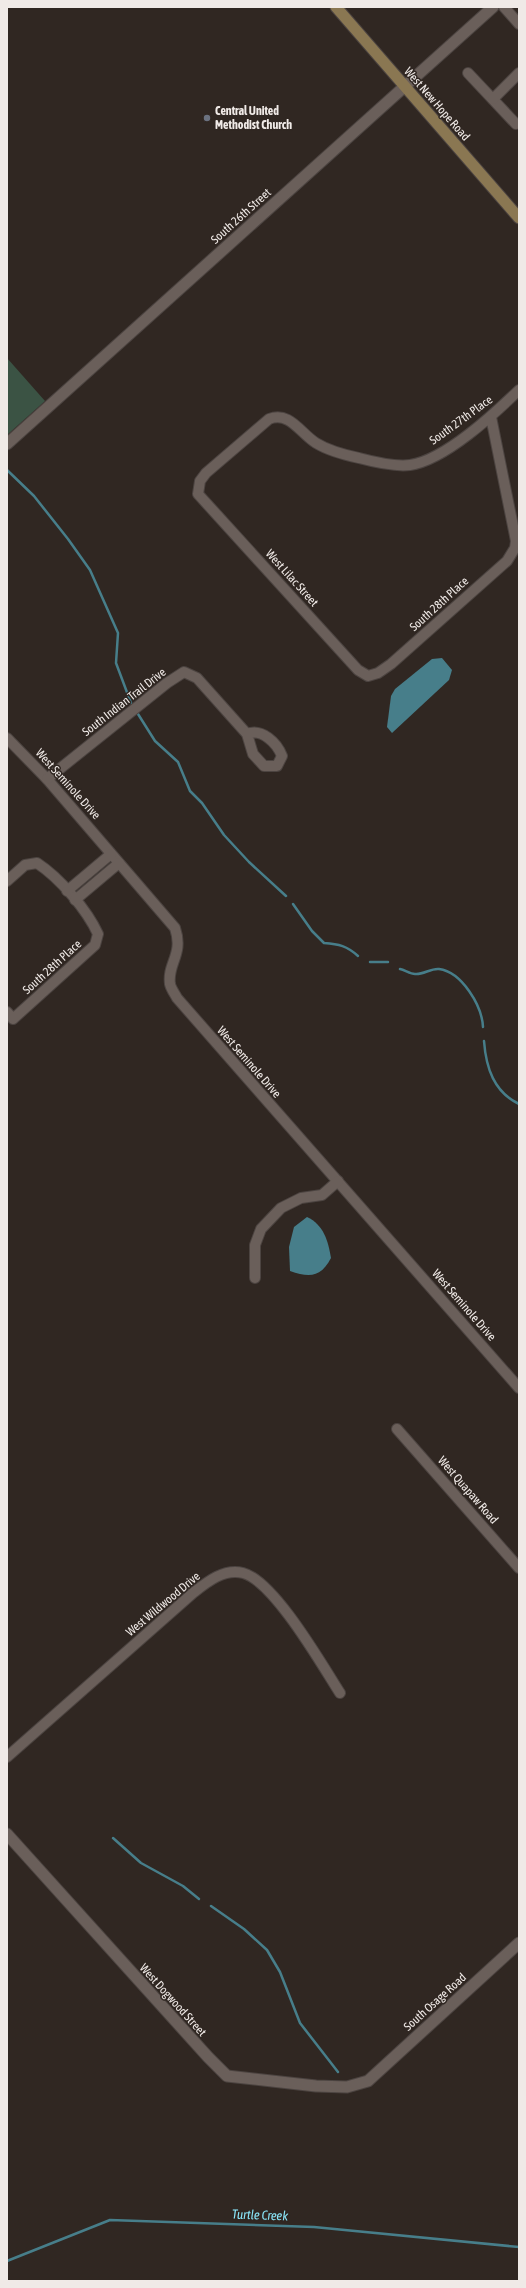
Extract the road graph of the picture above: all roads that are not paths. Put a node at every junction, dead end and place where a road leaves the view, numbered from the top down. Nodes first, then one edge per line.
1 (336, 7) edge
2 (493, 7) edge
3 (504, 7) edge
4 (519, 24) edge
5 (468, 73) dead end
6 (519, 73) edge
7 (404, 87) junction
8 (493, 99) junction
9 (516, 124) dead end
10 (519, 218) edge
11 (519, 390) edge
12 (491, 416) junction
13 (7, 444) edge
14 (198, 494) joint
15 (368, 676) joint
16 (247, 734) dead end
17 (7, 738) edge
18 (48, 779) junction
19 (111, 854) junction
20 (119, 863) junction
21 (7, 880) edge
22 (67, 891) junction
23 (75, 900) junction
24 (10, 1016) edge
25 (338, 1181) junction
26 (255, 1278) dead end
27 (519, 1388) edge
28 (397, 1429) dead end
29 (519, 1568) edge
30 (340, 1693) dead end
31 (7, 1757) edge
32 (7, 1834) edge
33 (519, 1943) edge
34 (368, 2081) joint

1 - 7 main road, West New Hope Road
2 - 7 street, South 26th Street
3 - 4 street
5 - 8 street
6 - 8 street
7 - 10 main road, West New Hope Road
7 - 13 street, South 26th Street
8 - 9 street
11 - 12 street, South 27th Place
12 - 14 street, South 27th Place
12 - 15 street, South 28th Place
14 - 15 street, West Lilac Street
16 - 18 street, South Indian Trail Drive
17 - 18 street, West Seminole Drive
18 - 19 street, West Seminole Drive
19 - 20 street, West Seminole Drive
19 - 22 street
20 - 23 street
20 - 25 street, West Seminole Drive
21 - 22 street
22 - 23 street, South 28th Place
23 - 24 street, South 28th Place
25 - 26 street
25 - 27 street, West Seminole Drive
28 - 29 street, West Quapaw Road
30 - 31 street, West Wildwood Drive
32 - 34 street, West Dogwood Street
33 - 34 street, South Osage Road

